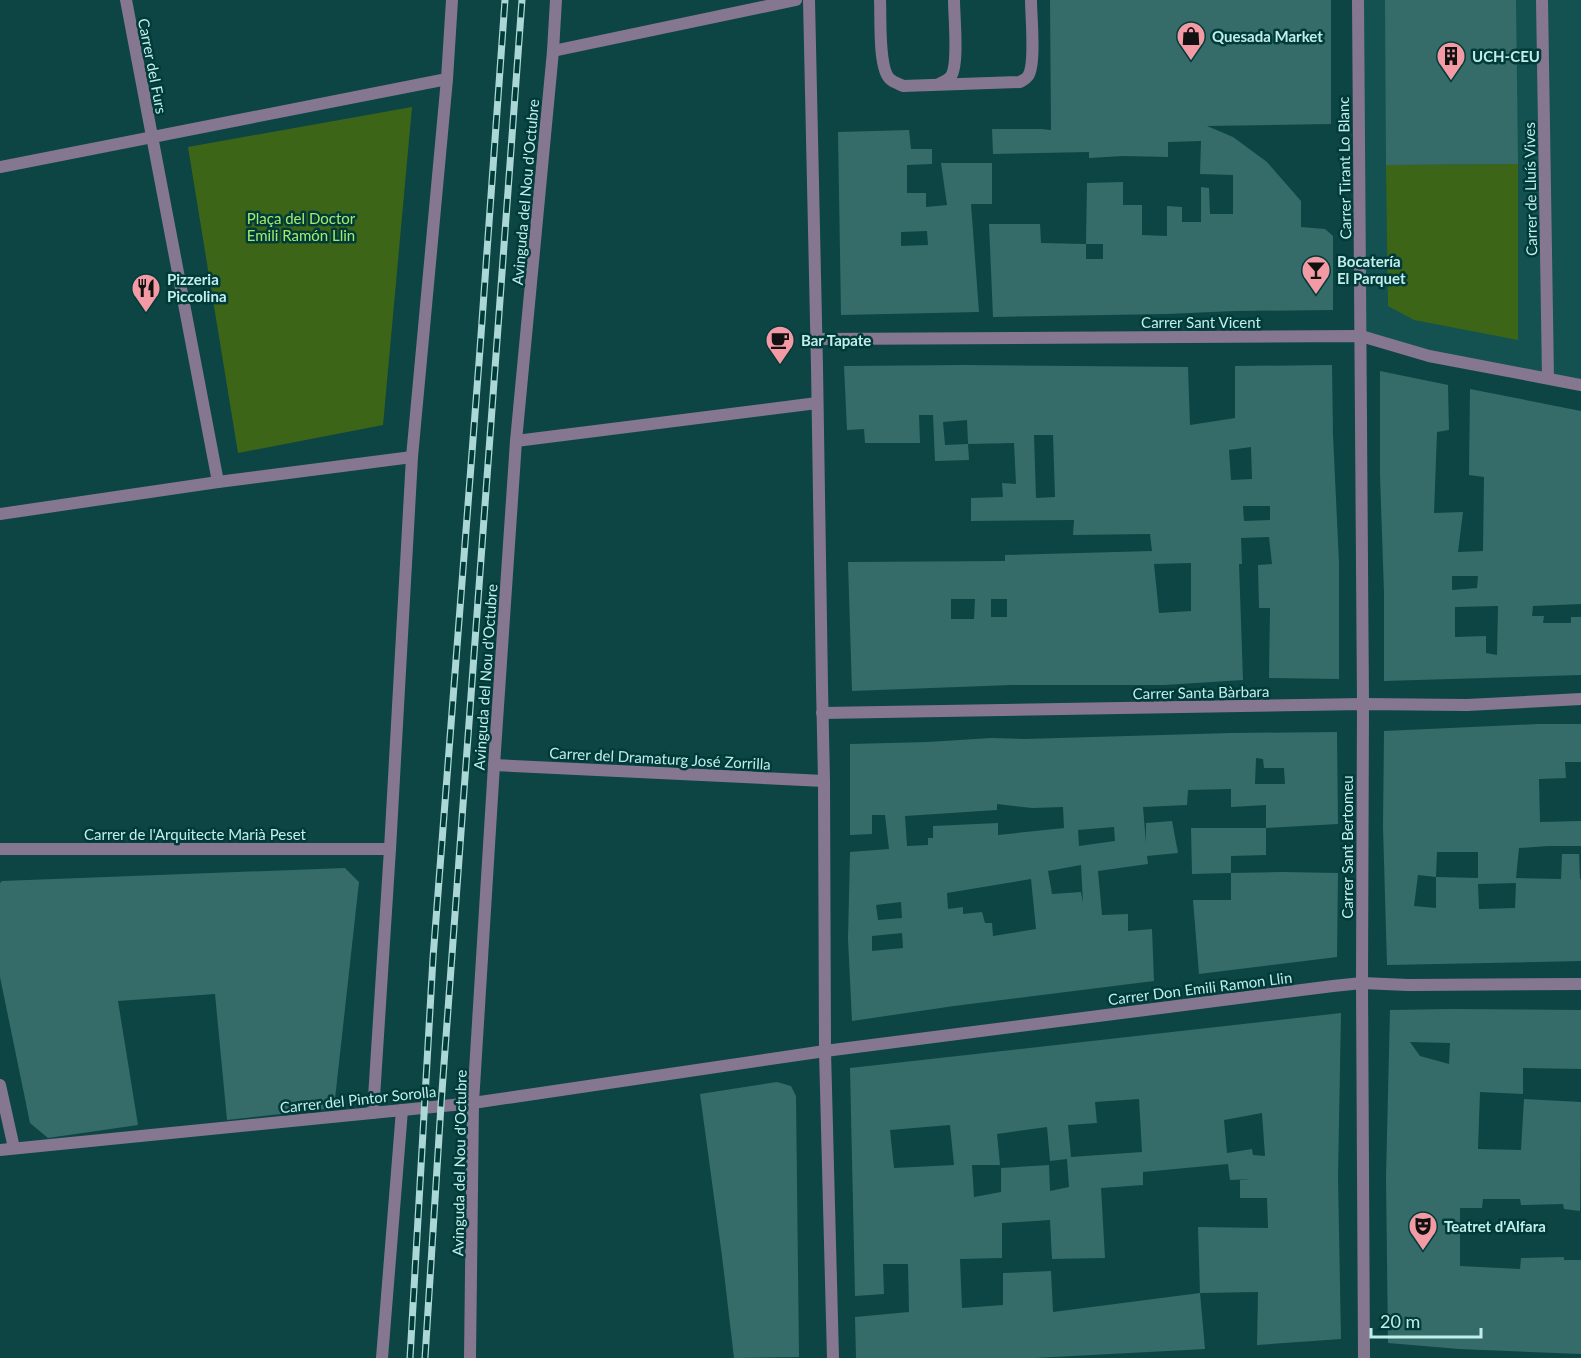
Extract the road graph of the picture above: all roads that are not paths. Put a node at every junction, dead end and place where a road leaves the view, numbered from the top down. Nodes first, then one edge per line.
1 (126, 0) edge
2 (452, 0) edge
3 (556, 0) edge
4 (796, 0) edge
5 (809, 0) edge
6 (880, 0) edge
7 (954, 0) edge
8 (1031, 0) edge
9 (1358, 0) edge
10 (1542, 0) edge
11 (553, 51) junction
12 (447, 79) junction
13 (935, 85) junction
14 (151, 138) junction
15 (0, 166) edge
16 (1361, 336) junction
17 (816, 339) junction
18 (1548, 378) junction
19 (1581, 385) edge
20 (817, 403) junction
21 (516, 441) junction
22 (412, 457) junction
23 (218, 482) junction
24 (0, 514) edge
25 (1581, 699) edge
26 (1363, 704) junction
27 (822, 713) junction
28 (494, 765) junction
29 (824, 781) junction
30 (0, 849) edge
31 (390, 849) junction
32 (1362, 983) junction
33 (1581, 984) edge
34 (825, 1051) junction
35 (0, 1085) edge
36 (473, 1103) junction
37 (402, 1110) junction
38 (372, 1113) junction
39 (14, 1148) junction
40 (0, 1150) edge
41 (382, 1358) edge
42 (470, 1358) edge
43 (833, 1358) edge
44 (1356, 1358) edge
45 (1365, 1358) edge

1 - 14 street, Carrer del Furs
2 - 12 street
3 - 11 street, Avinguda del Nou d'Octubre
4 - 11 street
5 - 17 street
6 - 13 street
7 - 13 street
8 - 13 street
9 - 16 street, Carrer Tirant Lo Blanc
10 - 18 street, Carrer de Lluís Vives
11 - 21 street, Avinguda del Nou d'Octubre
12 - 14 street
12 - 22 street
14 - 15 street
14 - 23 street
16 - 17 street, Carrer Sant Vicent
16 - 18 street, Carrer Sant Vicent
16 - 26 street, Carrer Sant Bertomeu
17 - 20 street
18 - 19 street, Carrer Sant Vicent
20 - 21 street
20 - 27 street
21 - 28 street, Avinguda del Nou d'Octubre
22 - 23 street
22 - 31 street
23 - 24 street
25 - 26 street, Carrer Santa Bàrbara
26 - 27 street, Carrer Santa Bàrbara
26 - 32 street, Carrer Sant Bertomeu
27 - 29 street
28 - 29 street, Carrer del Dramaturg José Zorrilla
28 - 36 street, Avinguda del Nou d'Octubre
29 - 34 street
30 - 31 street, Carrer de l'Arquitecte Marià Peset
31 - 38 street
32 - 33 street, Carrer Don Emili Ramon Llin
32 - 34 street, Carrer Don Emili Ramon Llin
32 - 45 street, Carrer Sant Bertomeu
34 - 36 street, Carrer del Pintor Sorolla
34 - 43 street
35 - 39 street
36 - 37 street, Carrer del Pintor Sorolla
36 - 42 street, Avinguda del Nou d'Octubre
37 - 38 street, Carrer del Pintor Sorolla
37 - 41 street
38 - 39 street, Carrer del Pintor Sorolla
39 - 40 street, Carrer del Pintor Sorolla
44 - 45 street

